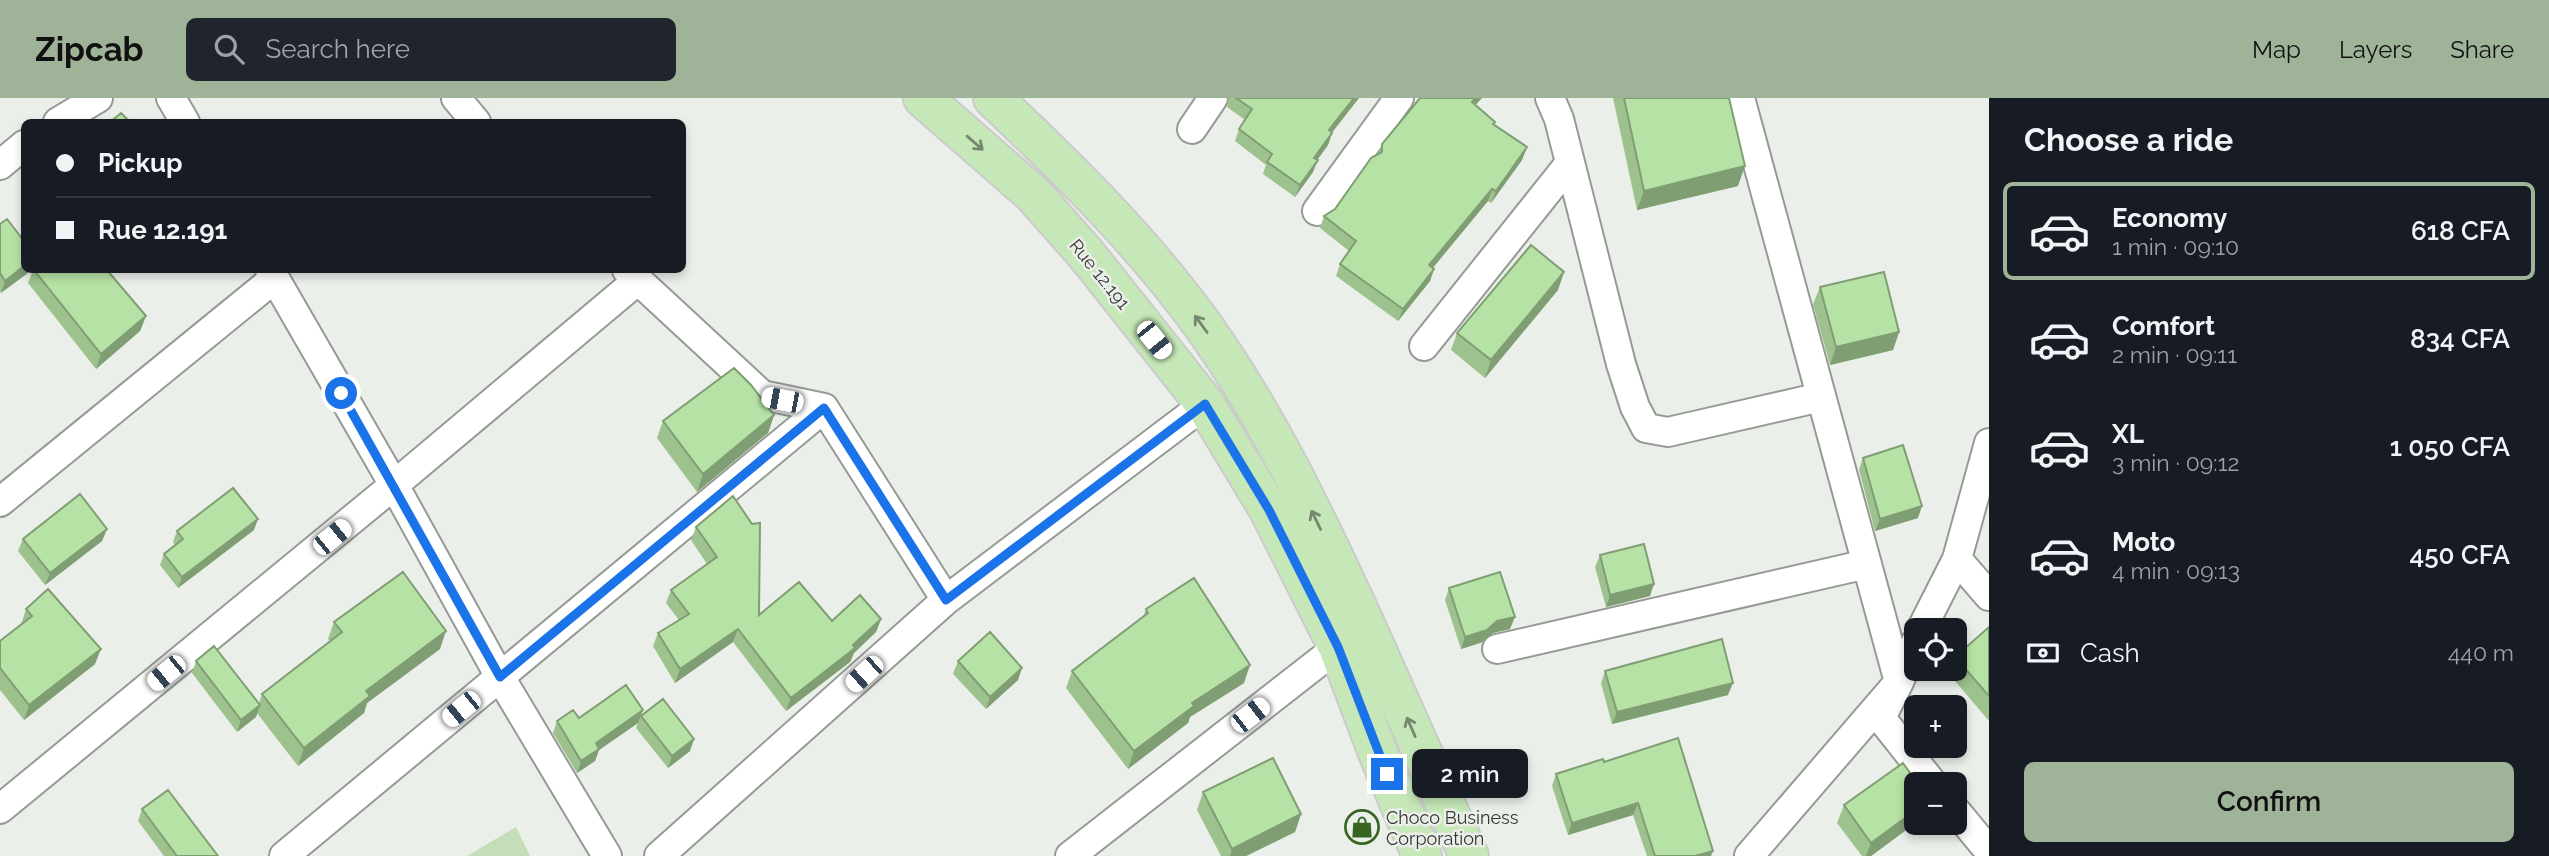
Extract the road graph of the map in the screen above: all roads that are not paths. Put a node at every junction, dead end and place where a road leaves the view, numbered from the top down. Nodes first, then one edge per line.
1 (98, 98) edge
2 (171, 98) edge
3 (456, 98) edge
4 (923, 98) edge
5 (993, 98) edge
6 (1213, 98) edge
7 (1399, 98) edge
8 (1550, 98) edge
9 (1740, 98) edge
10 (63, 119) edge
11 (183, 119) edge
12 (474, 119) edge
13 (1192, 129) dead end
14 (21, 148) edge
15 (1570, 163) junction
16 (0, 165) edge
17 (1317, 211) dead end
18 (272, 274) edge
19 (633, 275) edge
20 (1424, 346) dead end
21 (1821, 397) junction
22 (1205, 404) junction
23 (824, 408) junction
24 (1989, 443) edge
25 (394, 485) junction
26 (0, 502) edge
27 (1956, 559) junction
28 (1867, 564) junction
29 (1989, 596) edge
30 (946, 600) junction
31 (1927, 618) edge
32 (1338, 647) junction
33 (1497, 649) dead end
34 (1904, 670) edge
35 (500, 677) junction
36 (1899, 682) junction
37 (1924, 772) edge
38 (0, 809) edge
39 (1967, 824) edge
40 (1989, 851) edge
41 (1074, 855) edge
42 (284, 856) edge
43 (607, 856) edge
44 (659, 856) edge
45 (1422, 856) edge
46 (1469, 856) edge
47 (1749, 856) edge

1 - 10 street
2 - 11 street
3 - 12 street
4 -> 22 main road, Rue 12.191
46 -> 5 main road
6 - 13 street
7 - 17 street
8 - 15 street
9 - 21 street
14 - 16 street
15 - 20 street
15 - 21 street
18 - 25 street
18 - 26 street
19 - 23 street
19 - 25 street
21 - 28 street
22 - 30 street
22 - 32 main road, Rue 12.191
23 - 30 street
23 - 35 street
24 - 27 street
25 - 35 street
25 - 38 street
27 - 29 street
27 - 31 street
28 - 33 street
28 - 36 street
30 - 44 street
32 - 41 street
32 - 45 main road, Rue 12.191
34 - 36 street
35 - 42 street
35 - 43 street
36 - 37 street
36 - 47 street
39 - 40 street

